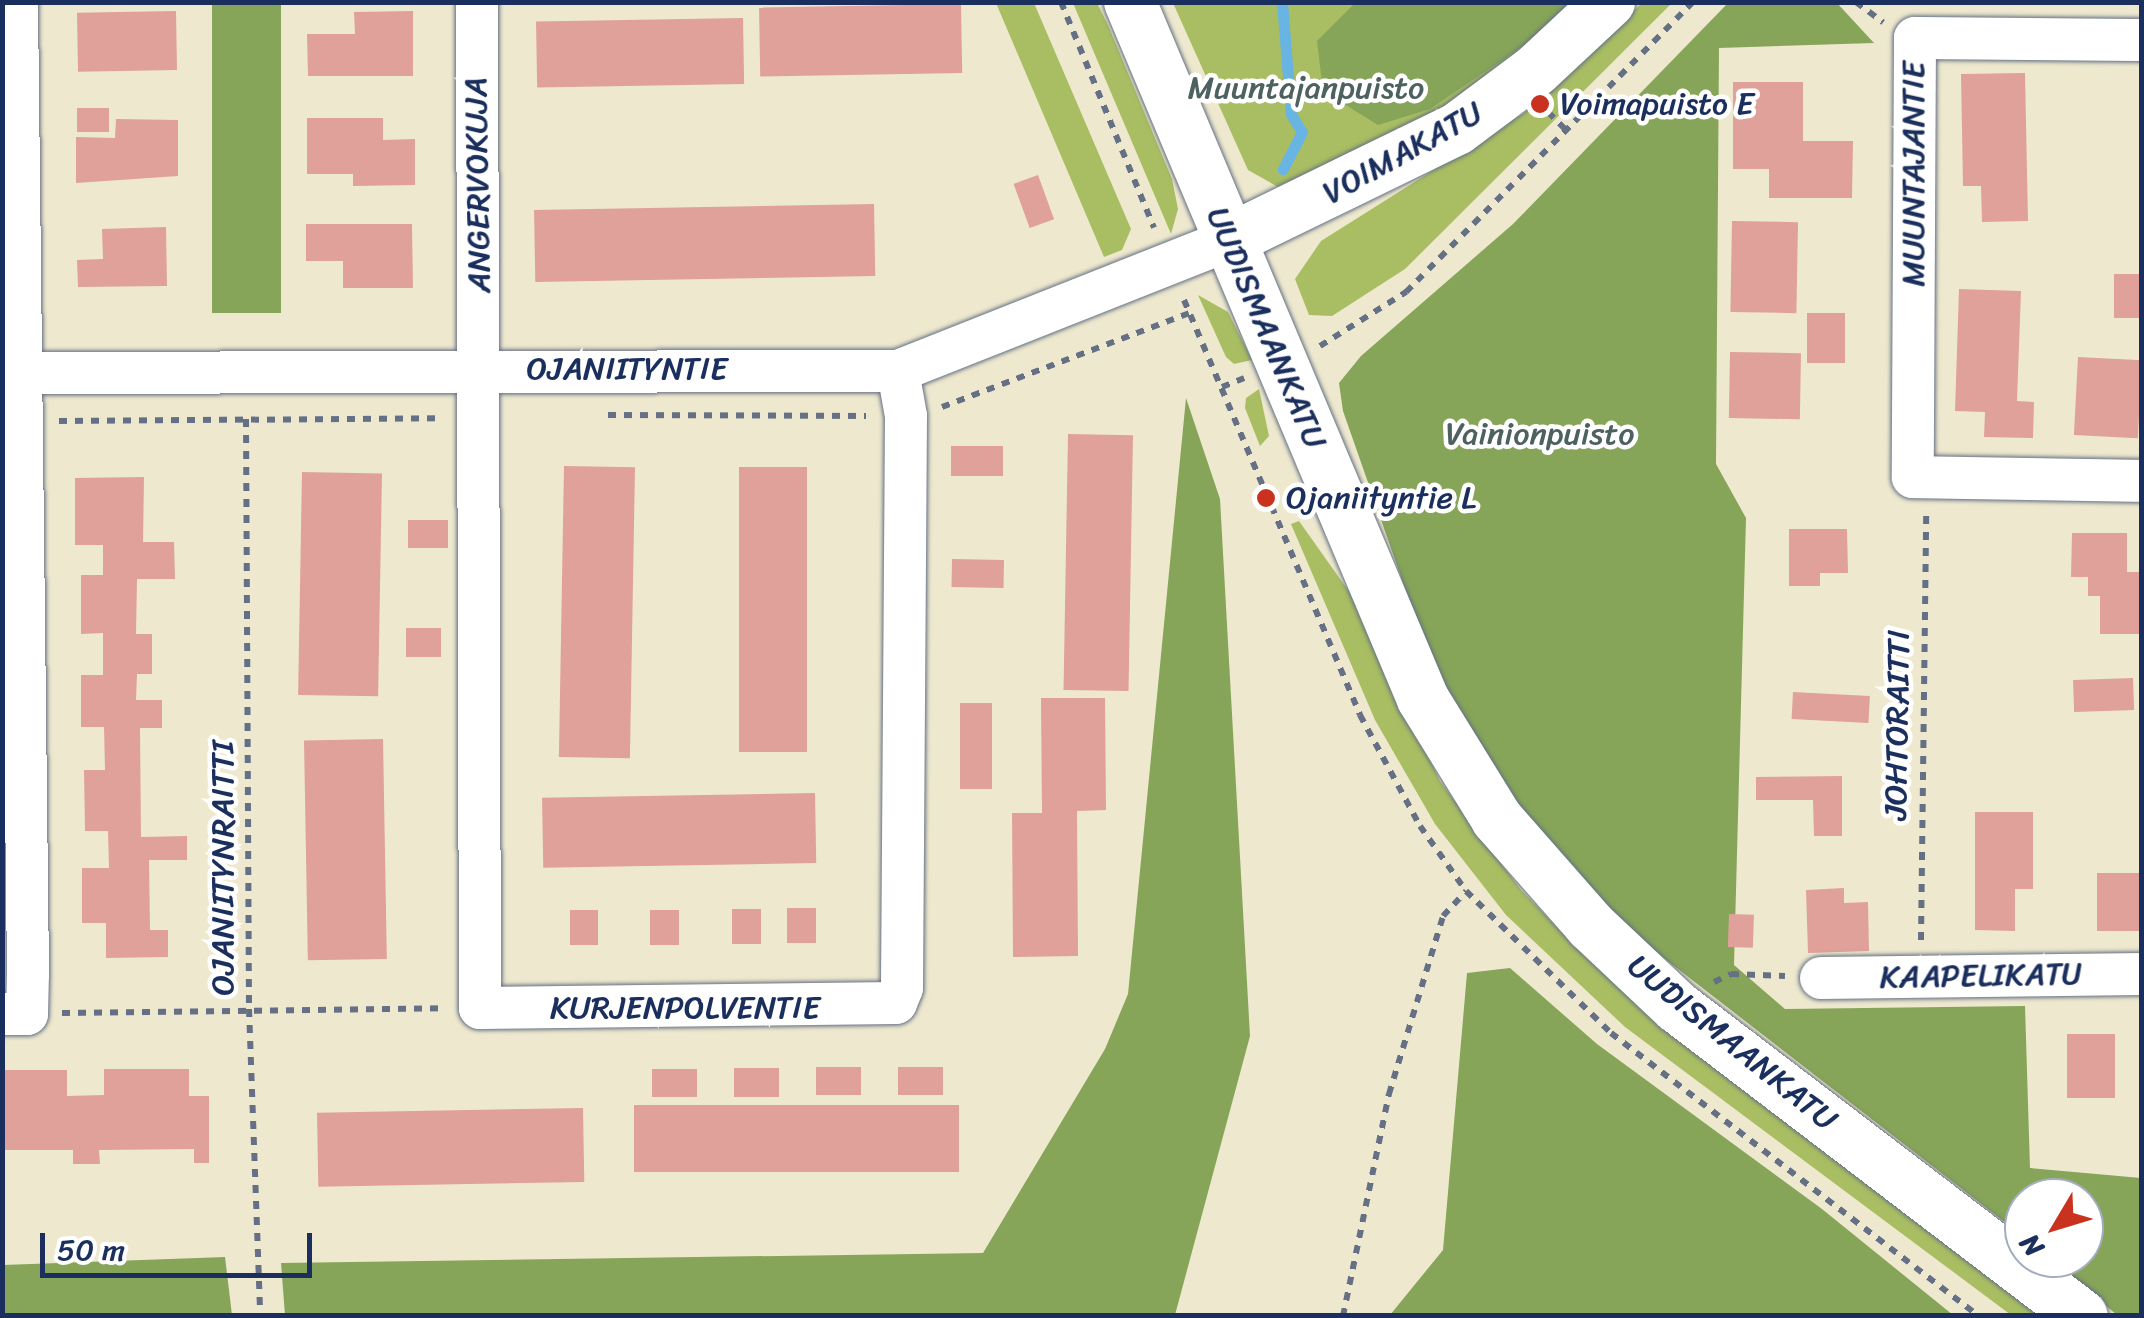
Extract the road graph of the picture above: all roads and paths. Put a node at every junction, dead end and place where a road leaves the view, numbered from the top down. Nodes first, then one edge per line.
1 (17, 2) edge
2 (476, 2) edge
3 (1061, 2) edge
4 (1130, 2) edge
5 (1609, 2) edge
6 (1693, 2) edge
7 (2142, 40) edge
8 (1540, 104) dead end
9 (9, 130) edge
10 (1567, 131) junction
11 (1227, 242) junction
12 (1162, 246) dead end
13 (1188, 313) dead end
14 (1313, 349) dead end
15 (480, 368) junction
16 (898, 371) junction
17 (12, 373) edge
18 (930, 412) dead end
19 (595, 415) dead end
20 (882, 416) dead end
21 (457, 417) dead end
22 (246, 419) junction
23 (54, 421) dead end
24 (1912, 477) junction
25 (2142, 481) edge
26 (12, 631) edge
27 (1466, 891) dead end
28 (2142, 974) edge
29 (1920, 976) junction
30 (1821, 978) joint
31 (1677, 1006) junction
32 (480, 1008) junction
33 (249, 1009) junction
34 (15, 1014) edge
35 (260, 1316) edge
36 (1343, 1316) edge
37 (2082, 1316) edge

1 - 9 street
2 - 15 street, ANGERVOKUJA
3 - 12 path
4 - 11 street, UUDISMAANKATU
5 - 11 street, VOIMAKATU
6 - 10 path
7 - 24 street, MUUNTAJANTIE
8 - 10 path
9 - 17 street
10 - 14 path
11 - 16 street, OJANIITYNTIE
11 - 31 street, UUDISMAANKATU
13 - 18 path
15 - 16 street, OJANIITYNTIE
15 - 17 street, OJANIITYNTIE
15 - 32 street
16 - 32 street, KURJENPOLVENTIE
17 - 26 street
19 - 20 path
21 - 22 path
22 - 23 path
22 - 33 path, OJANIITYNRAITTI
24 - 25 street
24 - 29 path, JOHTORAITTI
26 - 34 street
27 - 36 path
28 - 29 street, KAAPELIKATU
29 - 30 street, KAAPELIKATU
30 - 31 path
31 - 37 street, UUDISMAANKATU
32 - 33 path
33 - 34 path
33 - 35 path, OJANIITYNRAITTI

